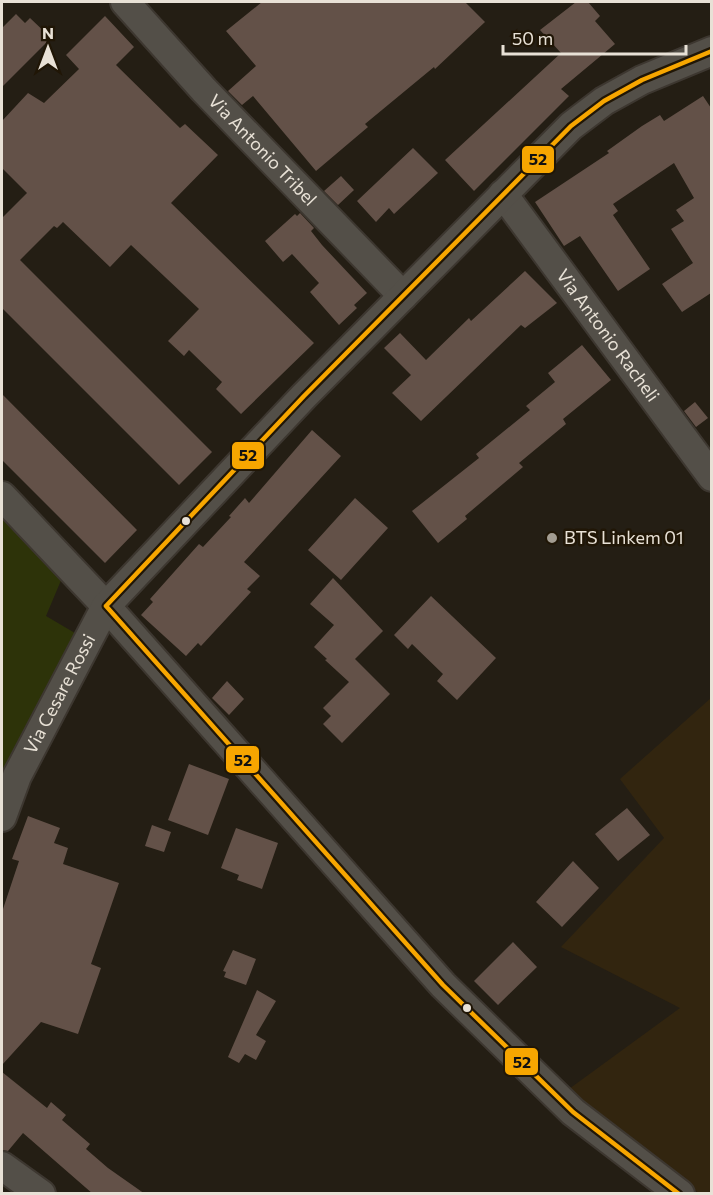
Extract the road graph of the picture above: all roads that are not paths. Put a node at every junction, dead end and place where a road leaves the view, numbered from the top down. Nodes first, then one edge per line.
1 (125, 2) edge
2 (711, 51) edge
3 (503, 194) junction
4 (403, 296) junction
5 (711, 477) edge
6 (2, 496) edge
7 (106, 606) junction
8 (2, 817) edge
9 (2, 1166) edge
10 (41, 1194) edge
11 (680, 1194) edge

1 - 4 street, Via Antonio Tribel
2 - 3 street, Via Cesare Rossi
3 - 4 street, Via Cesare Rossi
3 - 5 street, Via Antonio Racheli
4 - 7 street, Via Cesare Rossi
6 - 7 street
7 - 8 street, Via Cesare Rossi
7 - 11 street
9 - 10 street

